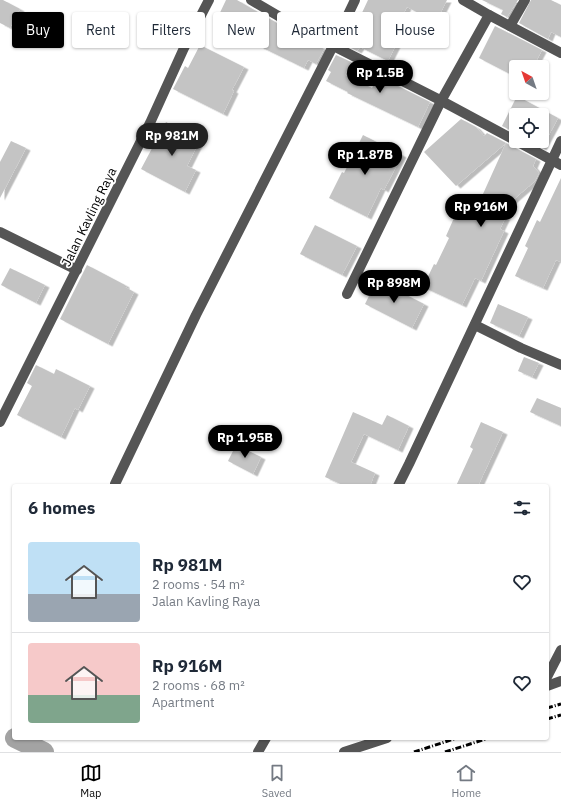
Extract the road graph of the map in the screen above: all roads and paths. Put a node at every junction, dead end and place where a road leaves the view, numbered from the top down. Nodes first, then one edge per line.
1 (209, 0) edge
2 (250, 0) edge
3 (355, 0) edge
4 (463, 0) edge
5 (525, 0) edge
6 (349, 12) edge
7 (489, 15) junction
8 (277, 16) edge
9 (510, 26) junction
10 (332, 48) edge
11 (337, 48) edge
12 (561, 53) edge
13 (441, 101) junction
14 (561, 141) edge
15 (556, 163) edge
16 (0, 232) edge
17 (77, 270) junction
18 (347, 294) dead end
19 (475, 325) junction
20 (561, 365) edge
21 (0, 422) edge
22 (115, 484) dead end
23 (399, 484) edge
24 (561, 650) edge
25 (549, 673) edge
26 (561, 681) edge
27 (549, 685) edge
28 (265, 740) edge
29 (381, 740) edge
30 (258, 752) edge
31 (344, 752) edge

1 - 17 street, Jalan Kavling Raya
2 - 8 street
3 - 6 street
4 - 7 street
5 - 9 street
7 - 9 street
7 - 13 street
9 - 12 street
10 - 22 street
11 - 13 street
13 - 15 street
13 - 18 street
14 - 15 street
15 - 19 street
16 - 17 street
17 - 21 street, Jalan Kavling Raya
19 - 20 street
19 - 23 street
24 - 25 street
26 - 27 street
28 - 30 street
29 - 31 street

